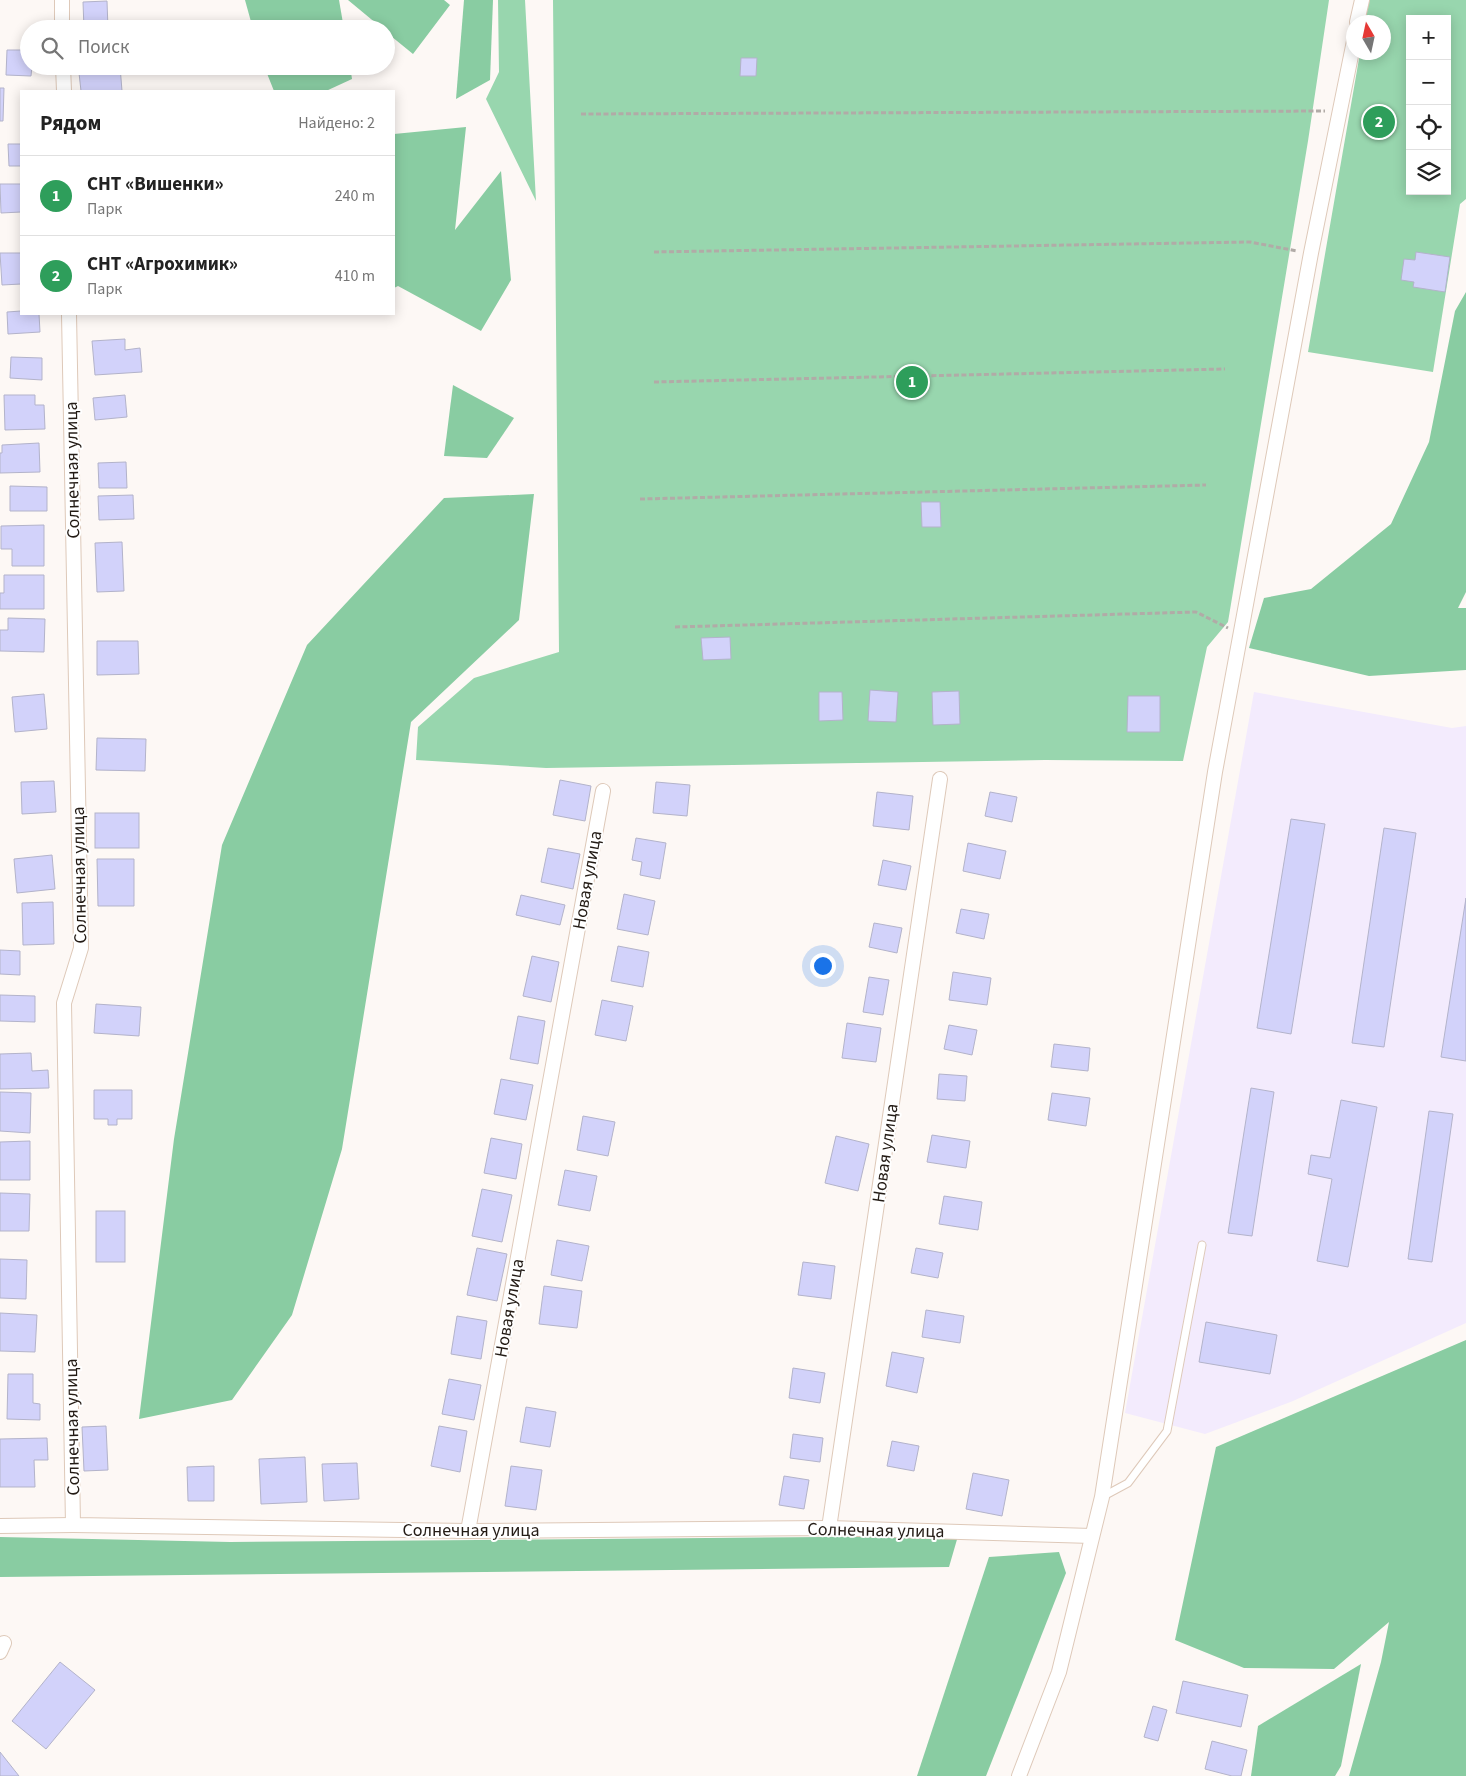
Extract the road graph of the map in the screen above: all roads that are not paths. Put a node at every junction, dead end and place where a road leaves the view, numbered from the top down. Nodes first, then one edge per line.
1 (62, 0) edge
2 (1362, 0) edge
3 (1359, 15) edge
4 (62, 20) edge
5 (1350, 60) edge
6 (63, 75) edge
7 (64, 90) edge
8 (69, 315) edge
9 (940, 779) dead end
10 (604, 791) dead end
11 (1202, 1245) dead end
12 (1102, 1497) junction
13 (73, 1524) junction
14 (0, 1526) edge
15 (829, 1528) junction
16 (468, 1531) junction
17 (1092, 1536) junction
18 (1019, 1776) edge

1 - 4 street
2 - 3 street
5 - 12 street
6 - 7 street
8 - 13 street, Солнечная улица
9 - 15 street, Новая улица
10 - 16 street, Новая улица
11 - 12 lane
12 - 17 street
13 - 14 street
13 - 16 street, Солнечная улица
15 - 16 street, Солнечная улица
15 - 17 street, Солнечная улица
17 - 18 street

